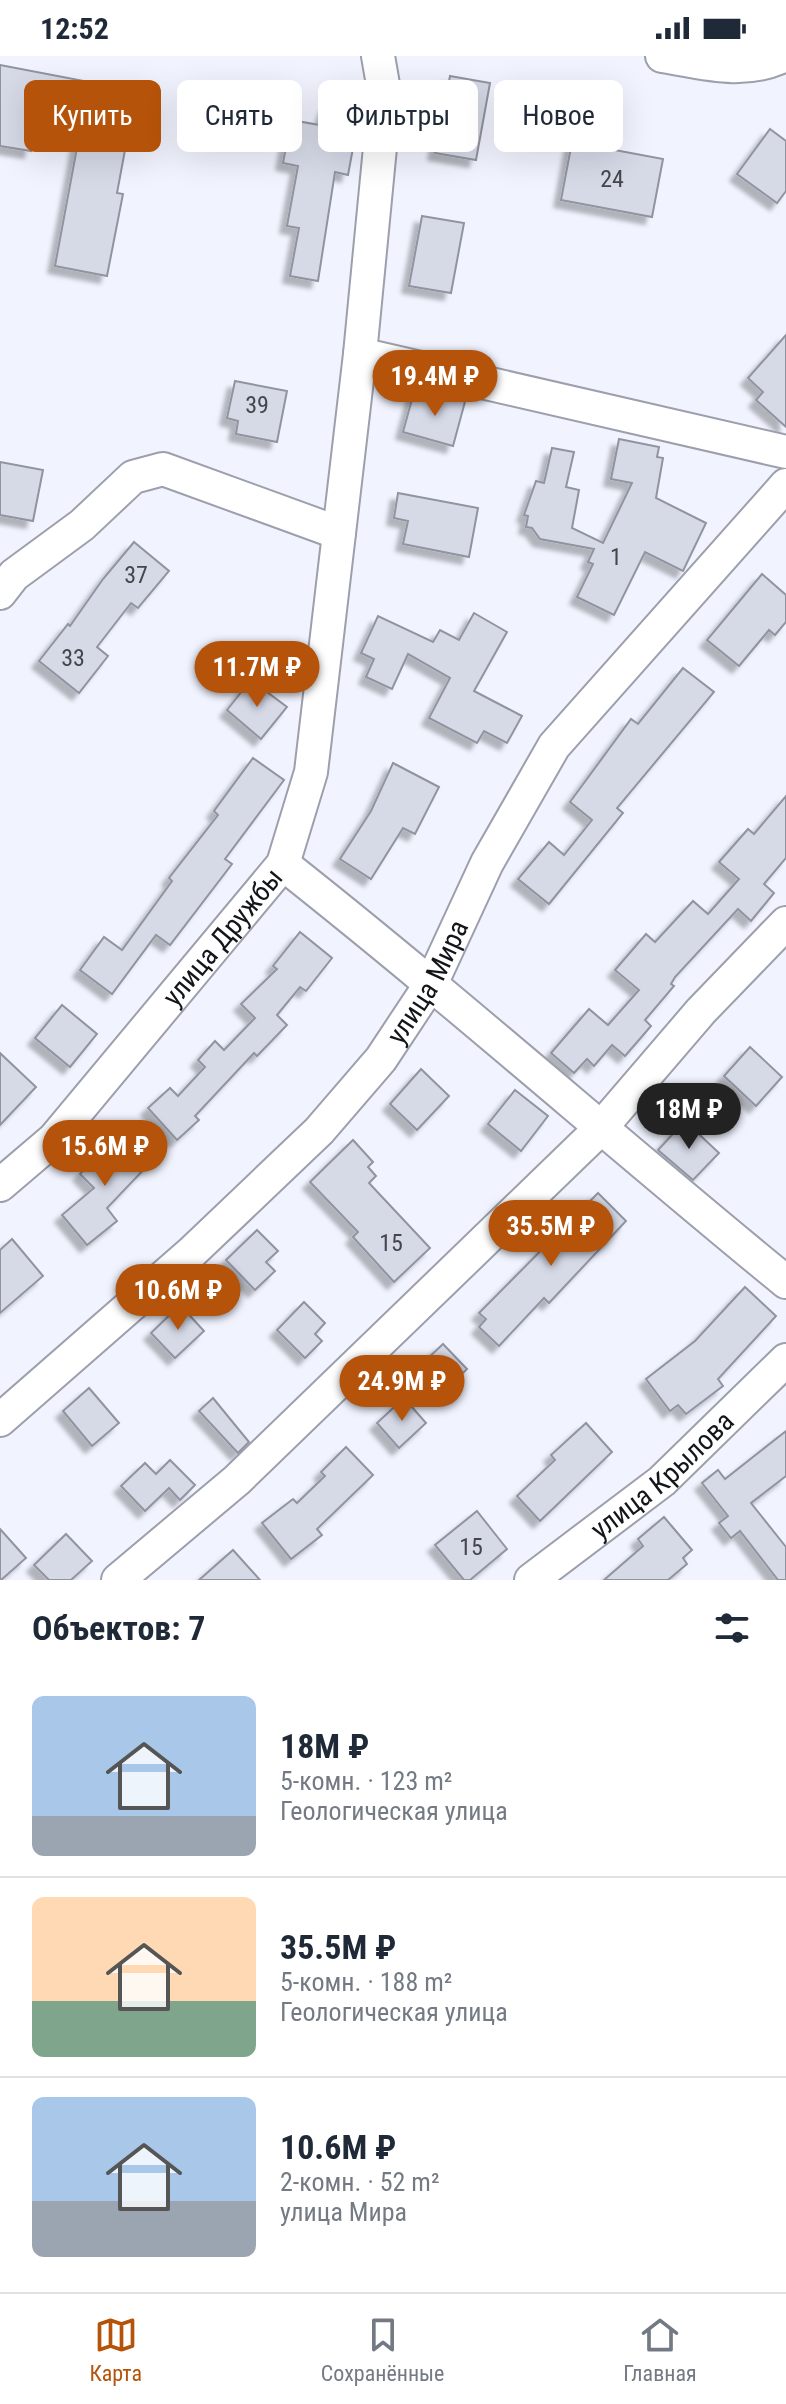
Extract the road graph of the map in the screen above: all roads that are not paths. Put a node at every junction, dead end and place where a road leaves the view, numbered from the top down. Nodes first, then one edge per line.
1 (378, 56) edge
2 (662, 56) edge
3 (783, 56) edge
4 (360, 354) junction
5 (786, 452) edge
6 (786, 485) edge
7 (339, 533) junction
8 (0, 593) edge
9 (283, 864) junction
10 (786, 923) edge
11 (432, 982) junction
12 (599, 1130) junction
13 (0, 1185) edge
14 (786, 1282) edge
15 (786, 1360) edge
16 (0, 1420) edge
17 (118, 1580) edge
18 (531, 1580) edge

1 - 4 street, улица Дружбы
2 - 3 street
4 - 5 street
4 - 7 street, улица Дружбы
6 - 11 street, улица Мира
7 - 8 street
7 - 9 street, улица Дружбы
9 - 11 street
9 - 13 street, улица Дружбы
10 - 12 street
11 - 12 street
11 - 16 street, улица Мира
12 - 14 street
12 - 17 street
15 - 18 street, улица Крылова

